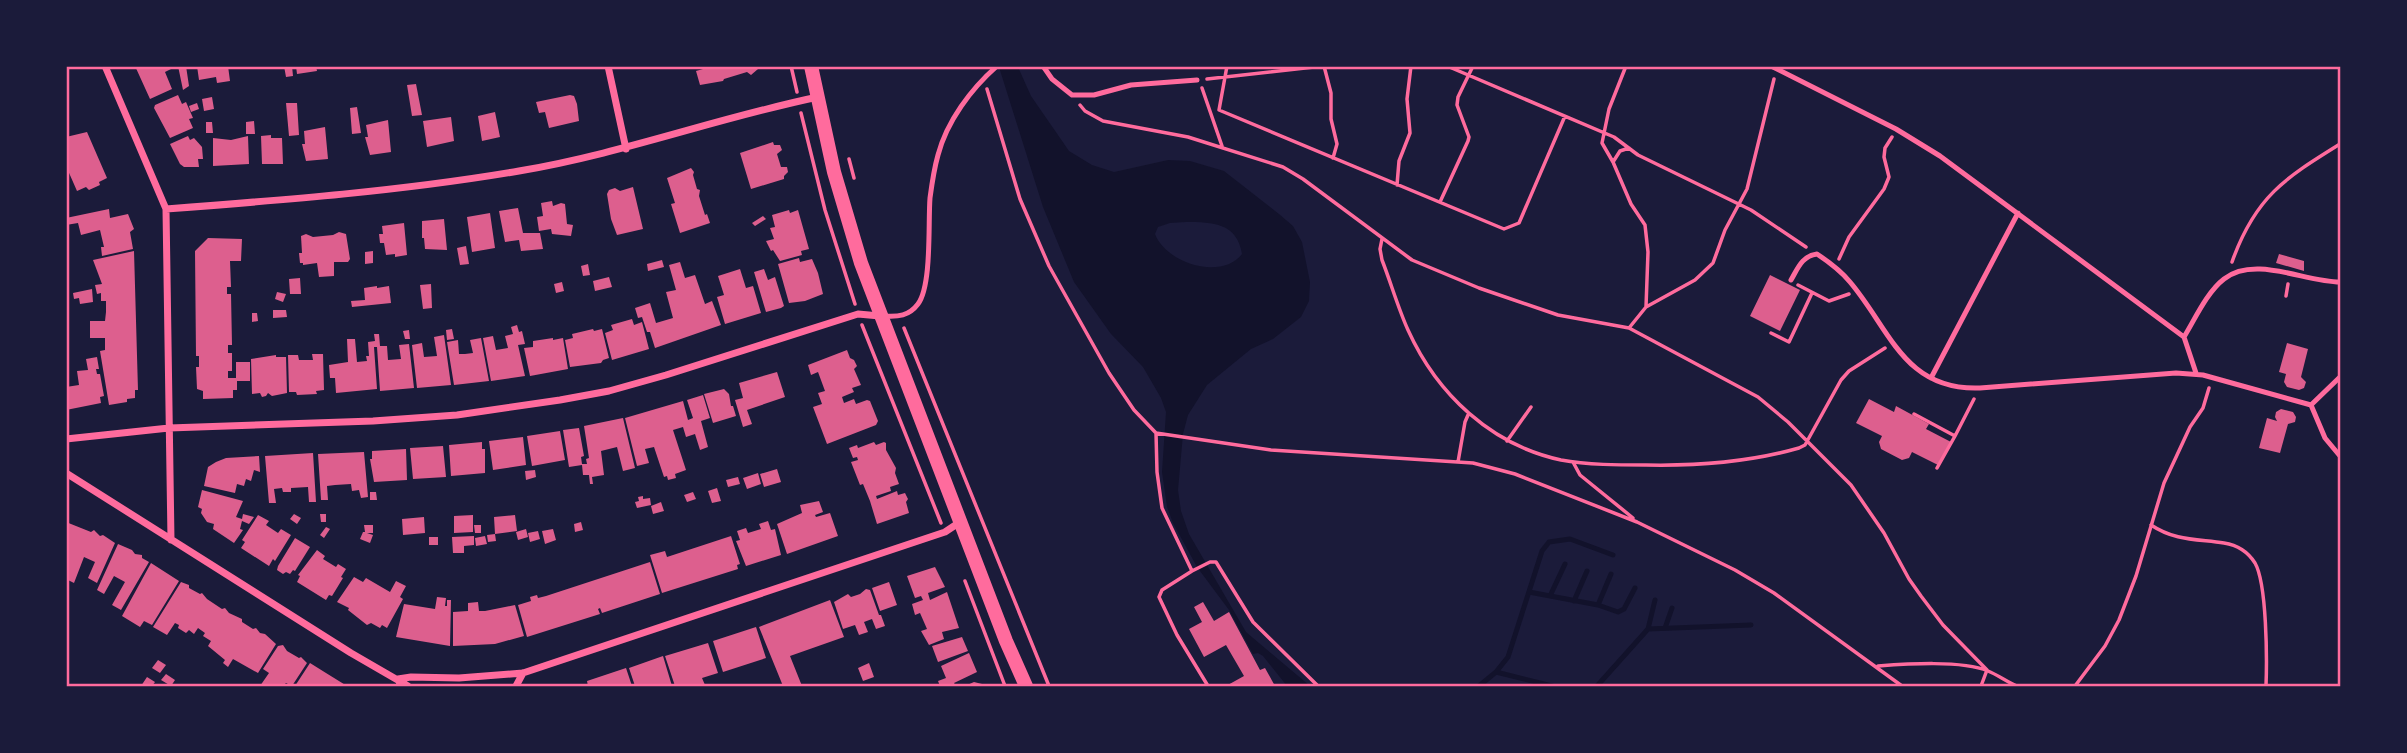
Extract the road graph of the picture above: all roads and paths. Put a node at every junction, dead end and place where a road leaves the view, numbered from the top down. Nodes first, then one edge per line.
1 (105, 66) edge
2 (608, 66) edge
3 (811, 66) edge
4 (998, 66) edge
5 (1043, 66) edge
6 (1227, 66) edge
7 (1323, 66) edge
8 (1411, 66) edge
9 (1447, 66) edge
10 (1473, 66) edge
11 (1626, 66) edge
12 (1770, 66) edge
13 (1778, 70) junction
14 (1225, 75) junction
15 (1470, 76) junction
16 (984, 77) junction
17 (1196, 80) dead end
18 (1072, 95) junction
19 (818, 97) junction
20 (1565, 116) junction
21 (1896, 129) junction
22 (1603, 132) junction
23 (2340, 144) edge
24 (1222, 146) junction
25 (1629, 148) junction
26 (626, 149) junction
27 (847, 153) dead end
28 (1333, 158) junction
29 (1613, 162) junction
30 (1397, 185) junction
31 (856, 186) dead end
32 (1439, 203) junction
33 (1739, 205) junction
34 (166, 209) junction
35 (2018, 213) junction
36 (1382, 239) junction
37 (1817, 254) junction
38 (1835, 267) junction
39 (2232, 274) junction
40 (1791, 280) joint
41 (2340, 282) edge
42 (1857, 292) junction
43 (1812, 293) junction
44 (1646, 307) junction
45 (880, 316) junction
46 (900, 317) junction
47 (1629, 328) junction
48 (1771, 333) dead end
49 (2183, 337) junction
50 (1892, 344) junction
51 (2196, 373) junction
52 (2213, 377) junction
53 (2340, 377) edge
54 (1931, 378) junction
55 (1980, 388) junction
56 (2311, 405) junction
57 (1531, 407) dead end
58 (1914, 414) dead end
59 (1468, 415) junction
60 (169, 428) junction
61 (1156, 433) junction
62 (1955, 436) junction
63 (66, 439) edge
64 (1808, 440) junction
65 (1507, 441) junction
66 (2340, 456) edge
67 (1458, 462) junction
68 (1572, 462) junction
69 (1937, 468) dead end
70 (66, 473) edge
71 (961, 522) junction
72 (1637, 522) junction
73 (2151, 526) junction
74 (171, 540) junction
75 (1192, 571) junction
76 (1875, 667) junction
77 (1987, 670) junction
78 (523, 673) junction
79 (399, 683) edge
80 (408, 687) edge
81 (516, 687) edge
82 (1026, 687) edge
83 (1049, 687) edge
84 (1208, 687) edge
85 (1318, 687) edge
86 (1902, 687) edge
87 (1981, 687) edge
88 (2017, 687) edge
89 (2075, 687) edge
90 (2266, 687) edge

1 - 34 street
2 - 26 street
3 - 19 main road
4 - 16 lane
5 - 18 lane
6 - 14 path
7 - 14 path
7 - 28 path
8 - 30 path
9 - 15 path
10 - 15 path
11 - 22 path
12 - 13 lane
13 - 21 lane
13 - 33 path
14 - 24 path
14 - 28 path
15 - 20 path
15 - 32 path
16 - 46 lane
16 - 61 path
17 - 18 lane
18 - 24 path
19 - 26 street
19 - 45 main road
20 - 22 path
20 - 32 path
21 - 35 lane
21 - 38 path
22 - 25 path
22 - 29 path
23 - 39 path
24 - 36 path
25 - 29 path
25 - 33 path
26 - 34 street
27 - 31 path
28 - 30 path
29 - 44 path
30 - 32 path
33 - 37 path
33 - 44 path
34 - 60 street
35 - 49 lane
35 - 54 lane
36 - 47 path
36 - 59 path
37 - 38 lane
37 - 40 lane
38 - 42 lane
39 - 41 lane
39 - 49 lane
40 - 43 path
42 - 43 path
42 - 50 lane
43 - 48 path
44 - 47 path
45 - 46 lane
45 - 60 street
45 - 71 main road
46 - 83 path
47 - 64 path
49 - 51 lane
50 - 54 lane
50 - 64 path
51 - 52 lane
51 - 55 lane
52 - 56 lane
52 - 73 path
53 - 56 lane
54 - 55 lane
55 - 62 path
56 - 66 lane
57 - 65 path
58 - 62 path
59 - 65 path
59 - 67 path
60 - 63 street
60 - 74 street
61 - 67 path
61 - 75 path
62 - 69 path
64 - 68 path
64 - 77 path
65 - 68 path
67 - 72 path
68 - 72 path
70 - 74 street
71 - 78 street
71 - 82 main road
72 - 76 path
73 - 89 path
73 - 90 path
74 - 79 street
75 - 84 path
75 - 85 path
76 - 77 path
76 - 86 path
77 - 87 path
77 - 88 path
78 - 79 street
78 - 81 street
79 - 80 street

